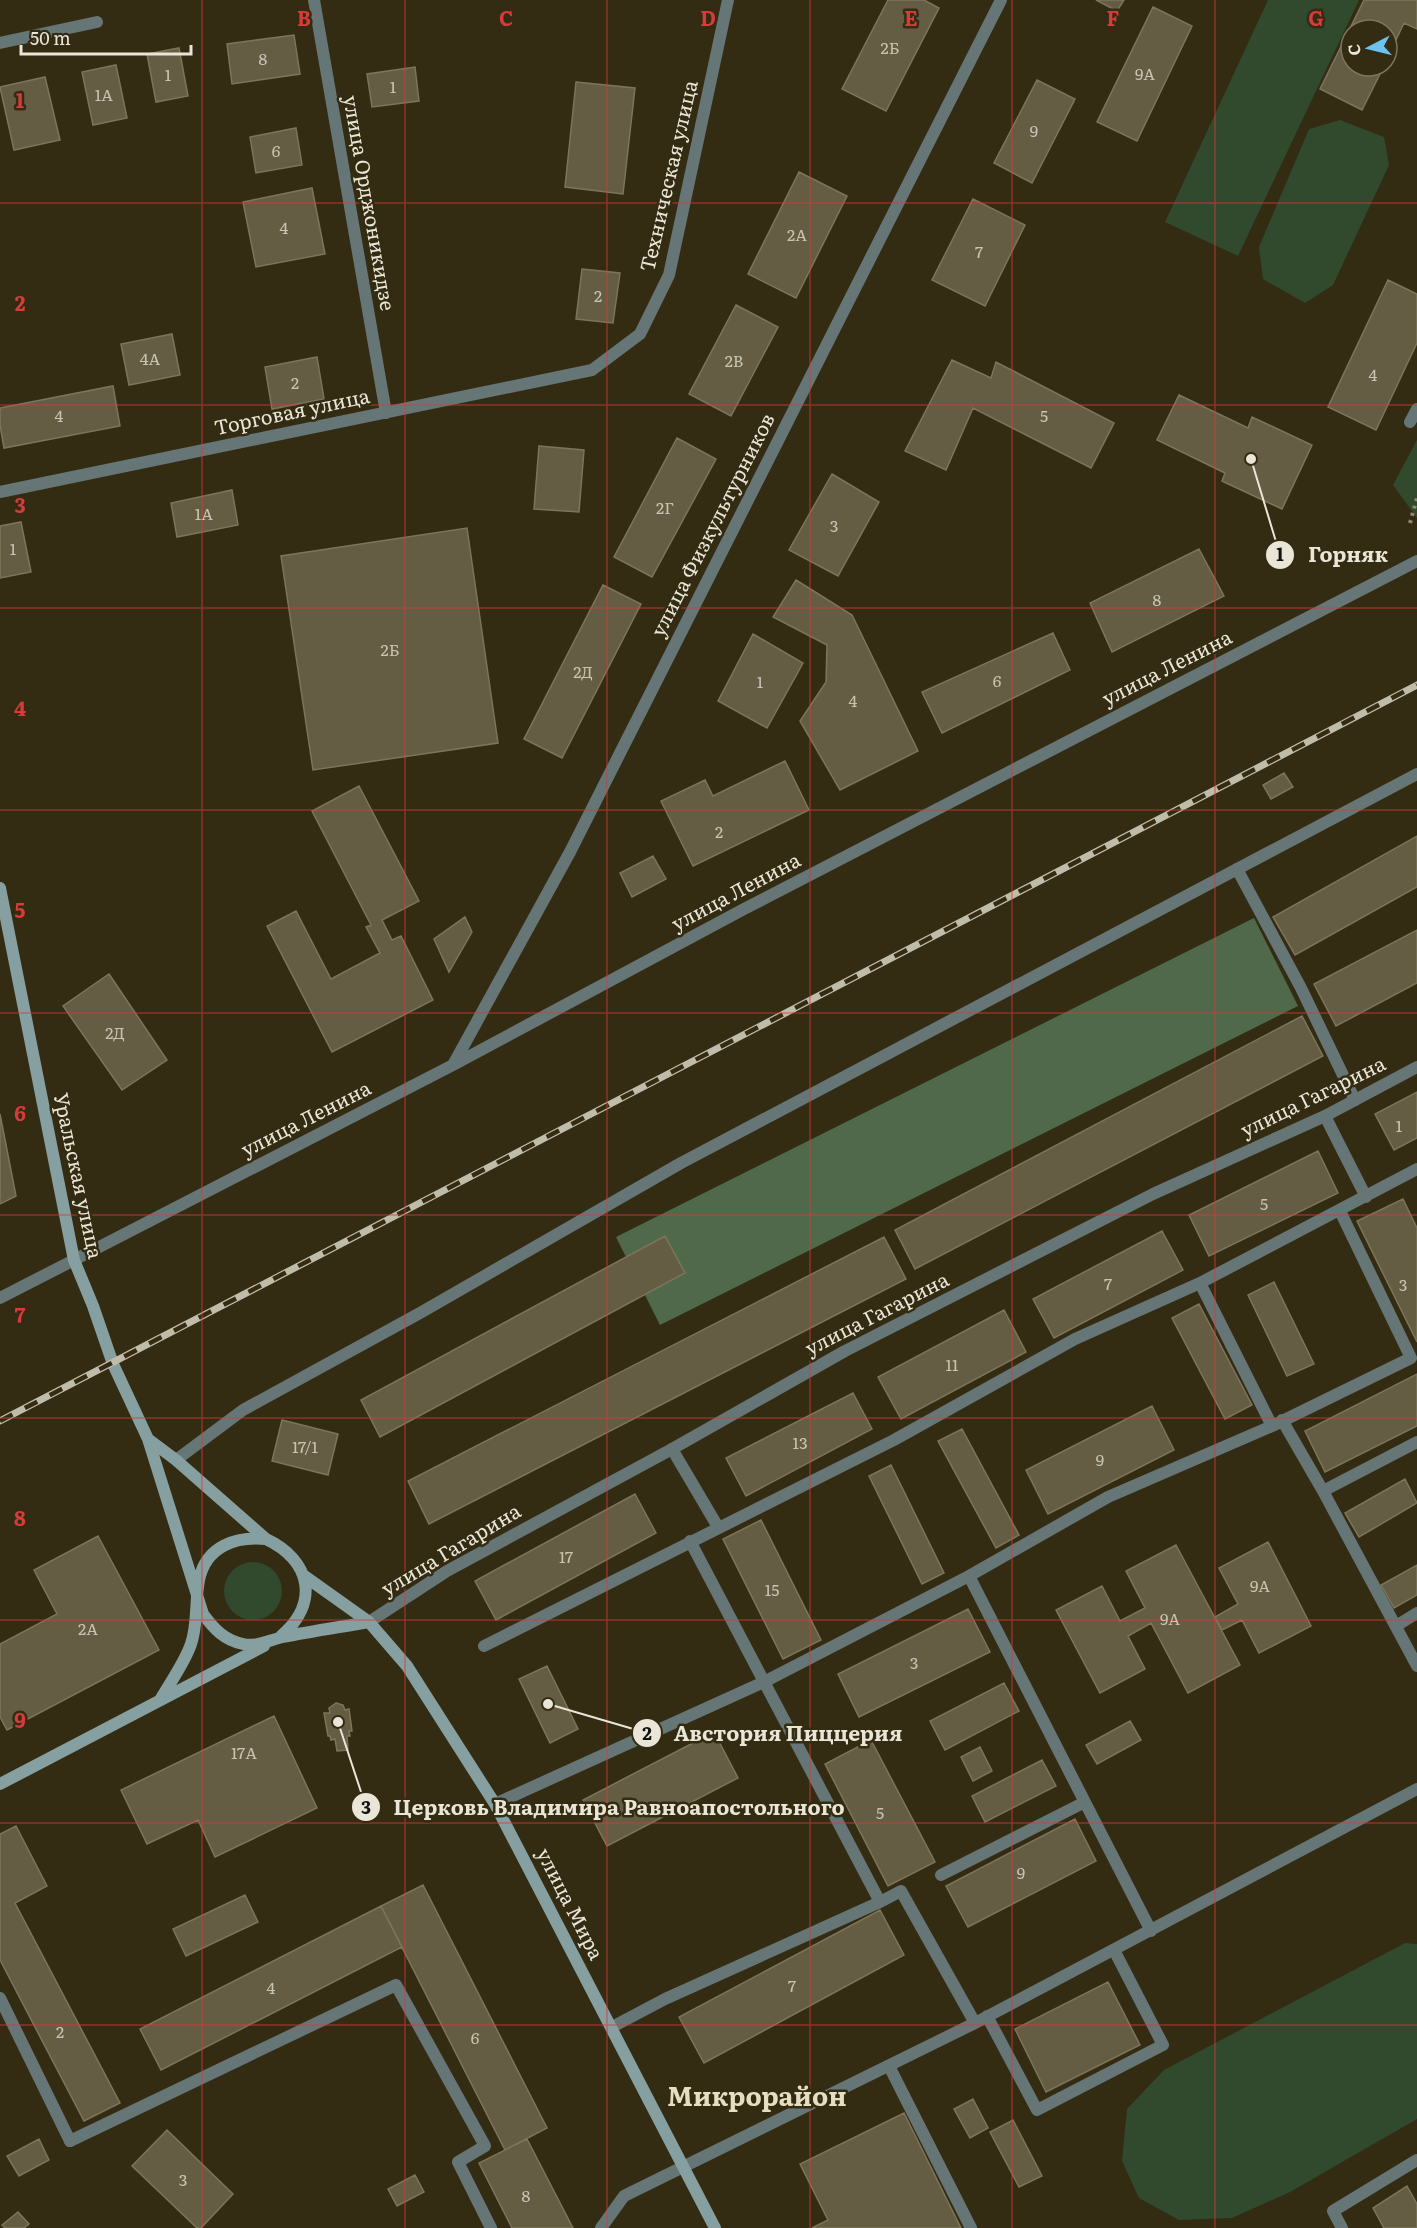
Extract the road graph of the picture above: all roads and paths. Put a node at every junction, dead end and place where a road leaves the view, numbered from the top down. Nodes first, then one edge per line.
1 (314, 0) edge
2 (728, 0) edge
3 (1001, 0) edge
4 (98, 22) dead end
5 (0, 43) edge
6 (592, 370) joint
7 (1417, 409) edge
8 (386, 413) junction
9 (1410, 422) dead end
10 (0, 492) edge
11 (1417, 498) edge
12 (1410, 522) dead end
13 (1417, 561) edge
14 (1417, 774) edge
15 (1237, 869) junction
16 (0, 888) edge
17 (453, 1065) junction
18 (1417, 1067) edge
19 (1355, 1100) junction
20 (1325, 1116) junction
21 (1417, 1169) edge
22 (1366, 1197) junction
23 (1340, 1211) junction
24 (74, 1260) junction
25 (1200, 1283) junction
26 (0, 1298) edge
27 (1276, 1423) junction
28 (148, 1438) junction
29 (1417, 1442) edge
30 (672, 1449) junction
31 (176, 1460) junction
32 (1323, 1491) junction
33 (718, 1527) junction
34 (266, 1539) junction
35 (690, 1541) junction
36 (303, 1575) junction
37 (969, 1576) junction
38 (199, 1597) junction
39 (1417, 1613) edge
40 (369, 1622) junction
41 (1396, 1626) junction
42 (279, 1638) junction
43 (484, 1646) dead end
44 (1417, 1666) edge
45 (764, 1682) junction
46 (160, 1700) junction
47 (0, 1784) edge
48 (1417, 1789) edge
49 (1083, 1803) junction
50 (495, 1804) junction
51 (941, 1875) dead end
52 (880, 1902) junction
53 (1151, 1931) junction
54 (1114, 1950) junction
55 (0, 1998) edge
56 (987, 2016) junction
57 (975, 2023) junction
58 (612, 2027) junction
59 (889, 2066) junction
60 (1417, 2160) edge
61 (684, 2168) junction
62 (491, 2228) edge
63 (601, 2228) edge
64 (715, 2228) edge
65 (970, 2228) edge
66 (1342, 2228) edge

1 - 8 street, улица Орджоникидзе
2 - 6 street, Техническая улица
3 - 17 street, улица Физкультурников
4 - 5 street
6 - 8 street, Торговая улица
7 - 9 street
8 - 10 street, Торговая улица
11 - 12 path
13 - 17 street, улица Ленина
14 - 15 street
15 - 19 street
15 - 31 street
16 - 24 main road, Уральская улица
17 - 24 street, улица Ленина
18 - 19 street, улица Гагарина
19 - 20 street, улица Гагарина
20 - 22 street
20 - 30 street, улица Гагарина
21 - 22 street
22 - 23 street
23 - 25 street
23 - 27 street
24 - 26 street, улица Ленина
24 - 28 main road, Уральская улица
25 - 27 street
25 - 33 street
27 - 32 street
27 - 37 street
28 - 31 main road
28 - 38 main road, Уральская улица
29 - 32 street
30 - 33 street
30 - 40 street, улица Гагарина
31 - 34 main road
32 - 41 street
33 - 35 street
34 - 36 main road
34 - 38 main road
35 - 43 street
35 - 45 street
36 - 40 main road, улица Мира
36 - 42 main road
37 - 45 street
37 - 49 street
38 - 42 main road
38 - 46 main road
39 - 41 street
40 - 42 main road
40 - 50 main road, улица Мира
41 - 44 street
42 - 46 main road
45 - 50 street
45 - 52 street
46 - 47 main road
48 - 53 street
49 - 51 street
49 - 53 street
50 - 58 main road, улица Мира
52 - 57 street
52 - 58 street
53 - 54 street
54 - 56 street
54 - 56 street
55 - 62 street
56 - 57 street
57 - 59 street
58 - 61 main road, улица Мира
59 - 61 street
59 - 65 street
60 - 66 street
61 - 63 street
61 - 64 main road, улица Мира

